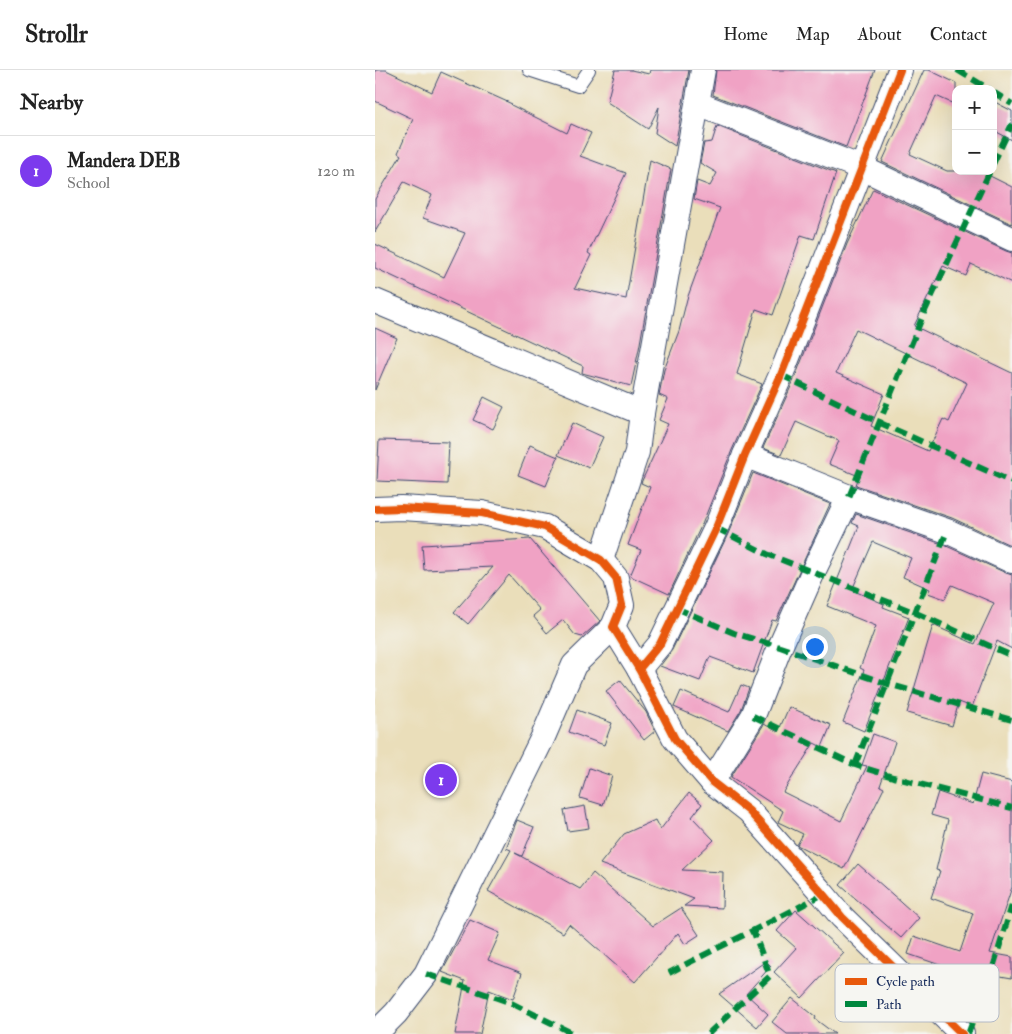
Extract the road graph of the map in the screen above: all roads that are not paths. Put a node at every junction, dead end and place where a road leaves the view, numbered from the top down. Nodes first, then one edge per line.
1 (529, 70) edge
2 (589, 70) edge
3 (703, 70) edge
4 (900, 70) edge
5 (698, 104) junction
6 (862, 168) junction
7 (1012, 239) edge
8 (375, 300) edge
9 (642, 413) junction
10 (745, 455) junction
11 (849, 497) junction
12 (375, 509) edge
13 (601, 560) junction
14 (1012, 561) edge
15 (613, 627) junction
16 (639, 669) junction
17 (712, 782) junction
18 (890, 964) edge
19 (950, 1022) edge
20 (375, 1034) edge
21 (962, 1034) edge

1 - 2 lane
3 - 5 street
4 - 6 street
5 - 6 street
5 - 9 street
6 - 7 street
6 - 10 street
8 - 9 street
9 - 13 street
10 - 11 street
10 - 16 street
11 - 14 street
11 - 17 street
12 - 13 street
13 - 15 street
15 - 16 street
15 - 20 street
16 - 17 street
17 - 18 street
19 - 21 street

